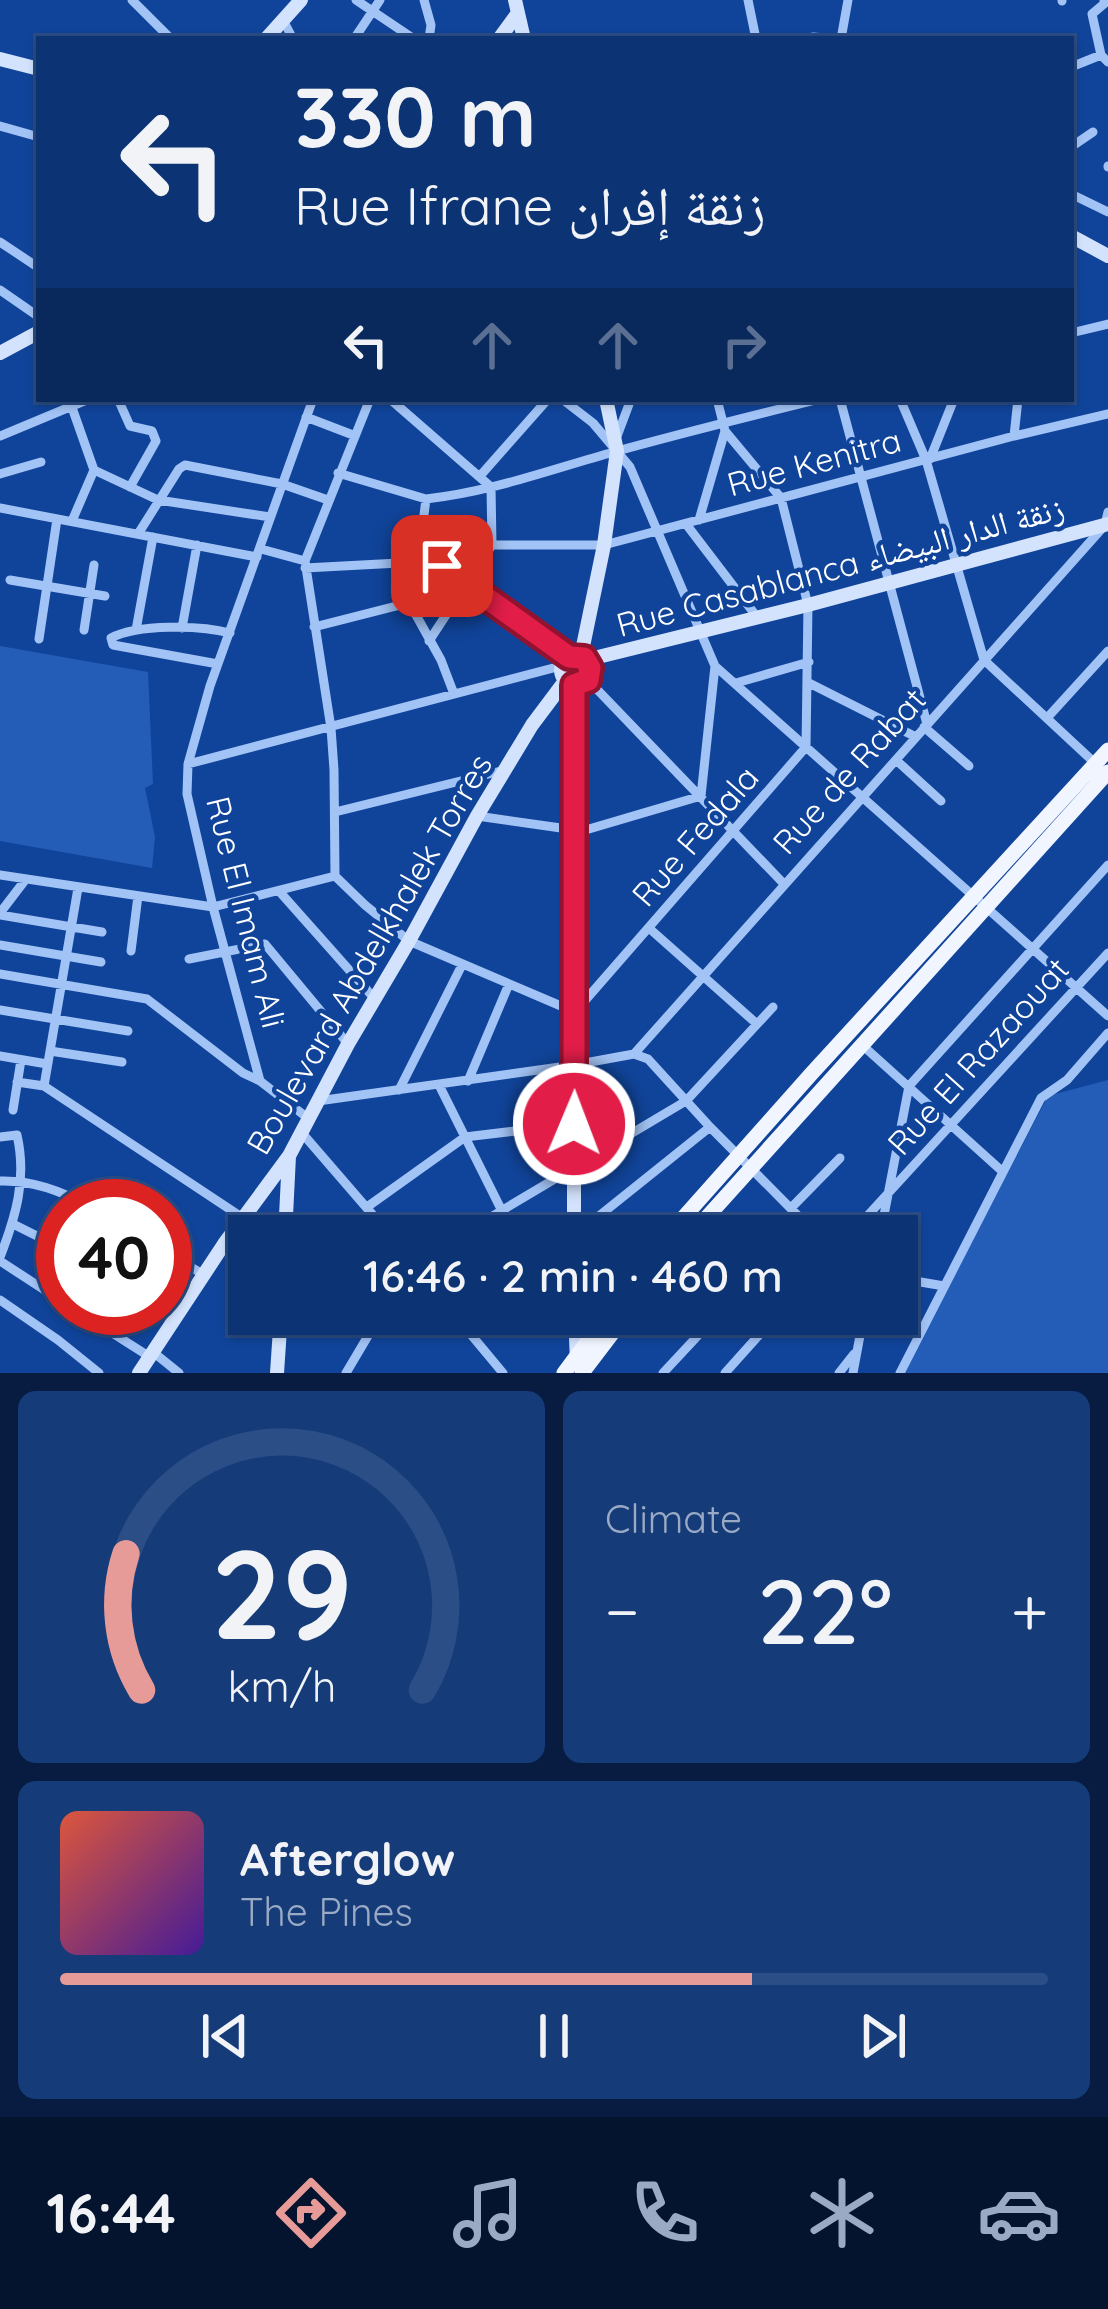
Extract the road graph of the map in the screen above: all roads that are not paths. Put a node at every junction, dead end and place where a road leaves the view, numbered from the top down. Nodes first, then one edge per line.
1 (132, 0) edge
2 (301, 0) edge
3 (356, 0) edge
4 (380, 0) edge
5 (424, 0) edge
6 (748, 0) edge
7 (848, 0) edge
8 (1104, 0) edge
9 (517, 7) edge
10 (373, 11) junction
11 (284, 20) junction
12 (168, 36) edge
13 (269, 36) edge
14 (291, 36) edge
15 (356, 36) edge
16 (410, 36) edge
17 (429, 36) edge
18 (501, 36) edge
19 (755, 36) edge
20 (841, 36) edge
21 (1104, 53) edge
22 (0, 58) edge
23 (1074, 66) edge
24 (36, 68) edge
25 (0, 126) edge
26 (1093, 132) dead end
27 (36, 135) edge
28 (1074, 145) edge
29 (1074, 195) edge
30 (1108, 212) edge
31 (1074, 238) edge
32 (0, 242) edge
33 (1108, 256) edge
34 (36, 266) edge
35 (0, 290) edge
36 (36, 315) edge
37 (1108, 323) edge
38 (1074, 332) edge
39 (36, 334) edge
40 (0, 353) edge
41 (119, 402) edge
42 (312, 402) edge
43 (369, 402) edge
44 (394, 402) edge
45 (545, 402) edge
46 (566, 402) edge
47 (607, 402) edge
48 (631, 402) edge
49 (718, 402) edge
50 (810, 402) edge
51 (841, 402) edge
52 (901, 402) edge
53 (953, 402) edge
54 (1018, 402) edge
55 (71, 403) edge
56 (1108, 414) edge
57 (306, 417) junction
58 (724, 427) junction
59 (353, 435) junction
60 (0, 436) edge
61 (1014, 436) junction
62 (616, 446) junction
63 (928, 459) junction
64 (40, 462) dead end
65 (94, 470) junction
66 (338, 473) junction
67 (0, 474) edge
68 (480, 476) junction
69 (861, 477) junction
70 (282, 484) junction
71 (130, 487) junction
72 (491, 487) junction
73 (781, 498) junction
74 (426, 499) junction
75 (158, 500) junction
76 (328, 500) junction
77 (0, 508) edge
78 (270, 517) junction
79 (58, 519) junction
80 (699, 520) junction
81 (1107, 520) edge
82 (72, 521) junction
83 (686, 524) junction
84 (658, 531) junction
85 (138, 534) junction
86 (153, 537) junction
87 (197, 545) junction
88 (492, 545) junction
89 (604, 545) junction
90 (259, 553) junction
91 (419, 557) junction
92 (958, 563) junction
93 (305, 565) junction
94 (94, 566) dead end
95 (10, 580) dead end
96 (890, 582) junction
97 (467, 584) junction
98 (47, 586) junction
99 (90, 593) junction
100 (105, 596) dead end
101 (416, 601) junction
102 (808, 604) junction
103 (757, 617) junction
104 (314, 627) junction
105 (182, 628) junction
106 (84, 630) dead end
107 (136, 630) junction
108 (701, 632) junction
109 (230, 633) junction
110 (39, 638) dead end
111 (429, 641) junction
112 (1108, 651) edge
113 (983, 660) junction
114 (809, 662) junction
115 (218, 664) junction
116 (715, 666) junction
117 (575, 669) junction
118 (736, 682) junction
119 (809, 683) junction
120 (454, 694) junction
121 (1047, 718) junction
122 (331, 728) junction
123 (923, 729) junction
124 (806, 747) junction
125 (896, 760) junction
126 (188, 764) junction
127 (969, 766) dead end
128 (1105, 767) edge
129 (506, 770) junction
130 (701, 796) junction
131 (862, 799) junction
132 (941, 801) dead end
133 (335, 812) junction
134 (478, 816) junction
135 (575, 830) junction
136 (735, 832) junction
137 (1108, 865) edge
138 (0, 875) edge
139 (335, 876) junction
140 (26, 879) junction
141 (784, 884) junction
142 (78, 888) junction
143 (279, 891) junction
144 (138, 896) junction
145 (980, 901) junction
146 (214, 907) junction
147 (0, 914) edge
148 (70, 927) junction
149 (650, 929) junction
150 (102, 932) dead end
151 (409, 941) junction
152 (0, 945) edge
153 (1031, 948) junction
154 (131, 951) dead end
155 (225, 951) junction
156 (1108, 953) edge
157 (65, 956) junction
158 (189, 959) dead end
159 (101, 962) dead end
160 (462, 965) junction
161 (0, 974) edge
162 (704, 976) junction
163 (508, 983) junction
164 (61, 984) junction
165 (1078, 987) junction
166 (374, 998) junction
167 (773, 1006) dead end
168 (0, 1010) edge
169 (575, 1012) junction
170 (1108, 1016) edge
171 (55, 1019) junction
172 (757, 1024) junction
173 (128, 1031) dead end
174 (1108, 1033) edge
175 (348, 1044) junction
176 (861, 1044) junction
177 (50, 1051) junction
178 (634, 1054) junction
179 (0, 1056) edge
180 (21, 1060) junction
181 (122, 1062) dead end
182 (47, 1064) junction
183 (574, 1065) junction
184 (260, 1081) junction
185 (469, 1081) junction
186 (17, 1082) junction
187 (440, 1085) junction
188 (909, 1086) junction
189 (44, 1087) junction
190 (400, 1090) junction
191 (318, 1101) junction
192 (686, 1101) junction
193 (13, 1110) dead end
194 (574, 1124) junction
195 (305, 1126) junction
196 (950, 1126) junction
197 (710, 1127) junction
198 (465, 1136) junction
199 (0, 1137) edge
200 (737, 1155) junction
201 (289, 1156) junction
202 (840, 1158) dead end
203 (574, 1168) junction
204 (751, 1168) junction
205 (1003, 1172) junction
206 (0, 1181) edge
207 (22, 1181) junction
208 (36, 1185) edge
209 (888, 1195) junction
210 (367, 1207) junction
211 (791, 1208) junction
212 (501, 1210) junction
213 (238, 1215) edge
214 (245, 1215) edge
215 (286, 1215) edge
216 (374, 1215) edge
217 (493, 1215) edge
218 (574, 1215) edge
219 (600, 1215) edge
220 (686, 1215) edge
221 (709, 1215) edge
222 (798, 1215) edge
223 (869, 1215) edge
224 (884, 1215) edge
225 (13, 1224) junction
226 (36, 1236) edge
227 (228, 1240) edge
228 (0, 1259) edge
229 (192, 1267) edge
230 (205, 1275) junction
231 (918, 1281) edge
232 (36, 1283) edge
233 (944, 1286) junction
234 (0, 1300) edge
235 (118, 1335) edge
236 (280, 1335) edge
237 (369, 1335) edge
238 (471, 1335) edge
239 (577, 1335) edge
240 (597, 1335) edge
241 (608, 1335) edge
242 (698, 1335) edge
243 (759, 1335) edge
244 (861, 1335) edge
245 (858, 1349) junction
246 (152, 1355) junction
247 (579, 1368) edge
248 (99, 1373) edge
249 (139, 1373) edge
250 (179, 1373) edge
251 (278, 1373) edge
252 (346, 1373) edge
253 (503, 1373) edge
254 (564, 1373) edge
255 (663, 1373) edge
256 (725, 1373) edge
257 (839, 1373) edge
258 (853, 1373) edge
259 (900, 1373) edge

1 - 12 street
2 - 11 street
3 - 10 street
4 - 10 street
5 - 17 street
6 - 19 street
7 - 20 street
8 - 21 street
9 - 18 street
10 - 15 street
10 - 16 street
11 - 13 street
11 - 14 street
21 - 23 street
22 - 24 street
25 - 27 street
26 - 28 street
29 - 30 street
31 - 33 street
32 - 34 street
35 - 36 street
37 - 38 street
39 - 40 street
41 - 71 street
42 - 57 street
43 - 59 street
44 - 68 street
45 - 68 street
46 - 62 street
47 - 62 street
48 - 62 street
49 - 58 street
50 - 58 street
51 - 69 street
52 - 63 street
53 - 63 street
54 - 61 street
55 - 60 street
55 - 65 street
56 - 61 street, Rue Kenitra
57 - 59 street
57 - 70 street
58 - 62 street
58 - 73 street
58 - 80 street
59 - 66 street
61 - 63 street, Rue Kenitra
62 - 72 street
62 - 84 street
62 - 89 street
63 - 69 street, Rue Kenitra
63 - 92 street
64 - 67 street
65 - 71 street
65 - 82 street
66 - 74 street
66 - 76 street
68 - 72 street
69 - 73 street, Rue Kenitra
69 - 96 street
70 - 75 street
70 - 76 street
70 - 78 street
71 - 75 street
72 - 74 street
72 - 88 street
73 - 80 street, Rue Kenitra
73 - 102 street
74 - 91 street
75 - 78 street
75 - 85 street
76 - 93 street
77 - 79 street
78 - 90 street
79 - 82 street
79 - 98 street
80 - 83 street, Rue Kenitra
81 - 92 street, Rue Casablanca زنقة الدار البيضاء
81 - 113 street, Rue de Rabat
82 - 85 street
83 - 84 street, Rue Kenitra
83 - 103 street
84 - 89 street, Rue Kenitra
84 - 108 street
85 - 86 street
86 - 87 street
86 - 107 street
87 - 90 street
87 - 105 street
88 - 89 street, Rue Kenitra
88 - 97 street
89 - 117 street
90 - 93 street
90 - 109 street
91 - 93 street
91 - 97 street
91 - 101 street
92 - 96 street, Rue Casablanca زنقة الدار البيضاء
92 - 113 street
93 - 104 street
94 - 99 street
95 - 98 street
96 - 102 street, Rue Casablanca زنقة الدار البيضاء
96 - 123 street
97 - 111 street
97 - 117 street
98 - 99 street
98 - 110 street
99 - 100 street
99 - 106 street
101 - 104 street
101 - 111 street
102 - 103 street, Rue Casablanca زنقة الدار البيضاء
102 - 114 street
103 - 108 street, Rue Casablanca زنقة الدار البيضاء
104 - 122 street
105 - 107 street
105 - 109 street
107 - 115 street
108 - 116 street
108 - 117 street, Rue Casablanca زنقة الدار البيضاء
109 - 115 street
111 - 120 street
112 - 121 street
113 - 121 street
113 - 123 street, Rue de Rabat
114 - 118 street
114 - 119 street
115 - 126 street
116 - 118 street
116 - 130 street
117 - 120 street, Rue Casablanca زنقة الدار البيضاء
117 - 129 street, Boulevard Abdelkhalek Torres
117 - 130 street
117 - 135 street
118 - 124 street
119 - 123 street
119 - 124 street
120 - 122 street, Rue Casablanca زنقة الدار البيضاء
121 - 128 street
122 - 126 street, Rue Casablanca زنقة الدار البيضاء
122 - 133 street
123 - 125 street, Rue de Rabat
123 - 127 street
124 - 131 street
124 - 136 street, Rue Fedala
125 - 131 street, Rue de Rabat
125 - 132 street
126 - 146 street, Rue El Imam Ali
128 - 145 main road
129 - 133 street
129 - 134 street, Boulevard Abdelkhalek Torres
130 - 135 street
130 - 136 street
131 - 141 street, Rue de Rabat
131 - 145 street
133 - 139 street
134 - 135 street
134 - 151 street, Boulevard Abdelkhalek Torres
135 - 169 street
136 - 141 street
136 - 149 street, Rue Fedala
137 - 153 street
138 - 140 street
139 - 143 street
139 - 151 street
140 - 142 street
140 - 147 street
141 - 162 street, Rue de Rabat
142 - 144 street
142 - 148 street
143 - 146 street
143 - 166 street
144 - 146 street
144 - 154 street
145 - 153 street
145 - 176 main road
145 - 200 main road
146 - 155 street, Rue El Imam Ali
147 - 148 street
148 - 150 street
148 - 157 street
149 - 162 street
149 - 169 street, Rue Fedala
151 - 160 street
151 - 166 street, Boulevard Abdelkhalek Torres
152 - 157 street
153 - 165 street
153 - 188 street
155 - 158 street
155 - 175 street
155 - 184 street, Rue El Imam Ali
156 - 165 street, Rue El Razaouat
157 - 159 street
157 - 164 street
160 - 163 street
160 - 190 street
161 - 164 street
162 - 172 street
162 - 178 street, Rue de Rabat
163 - 169 street
163 - 185 street
164 - 171 street
164 - 184 street
165 - 170 street
165 - 196 street, Rue El Razaouat
166 - 175 street, Boulevard Abdelkhalek Torres
167 - 172 street
168 - 171 street
169 - 183 street
171 - 173 street
171 - 177 street
172 - 192 street
174 - 205 street
175 - 191 street, Boulevard Abdelkhalek Torres
176 - 188 street
176 - 204 main road
177 - 181 street
177 - 182 street
178 - 183 street
178 - 192 street
179 - 180 street
180 - 182 street
180 - 186 street
182 - 189 street
183 - 185 street
183 - 194 street
184 - 195 street
185 - 187 street
186 - 189 street
186 - 193 street
187 - 190 street
187 - 198 street
188 - 196 street
188 - 209 street
189 - 213 street
190 - 191 street
191 - 195 street, Boulevard Abdelkhalek Torres
192 - 197 street
192 - 203 street
194 - 198 street
194 - 203 street
195 - 201 street, Boulevard Abdelkhalek Torres
195 - 210 street
196 - 205 street
196 - 209 street, Rue El Razaouat
197 - 200 street
197 - 219 street
198 - 210 street
198 - 212 street
199 - 207 street
200 - 204 street
200 - 220 main road
201 - 214 street, Boulevard Abdelkhalek Torres
201 - 215 street
202 - 211 street
203 - 212 street
203 - 218 street
204 - 211 street
204 - 221 main road
205 - 233 street
206 - 207 street
207 - 208 street
207 - 225 street
209 - 223 street, Rue El Razaouat
209 - 224 street
210 - 216 street
211 - 222 street
212 - 217 street
225 - 226 street
225 - 228 street
227 - 230 street, Boulevard Abdelkhalek Torres
228 - 232 street
229 - 230 street
230 - 246 street, Boulevard Abdelkhalek Torres
231 - 233 street
233 - 259 street
234 - 248 street
235 - 246 street
236 - 251 street
237 - 252 street
238 - 253 street
239 - 247 street
240 - 247 main road
241 - 247 main road
242 - 255 street
243 - 256 street
244 - 245 street
245 - 257 street
245 - 258 street
246 - 249 street, Boulevard Abdelkhalek Torres
246 - 250 street
247 - 254 main road

